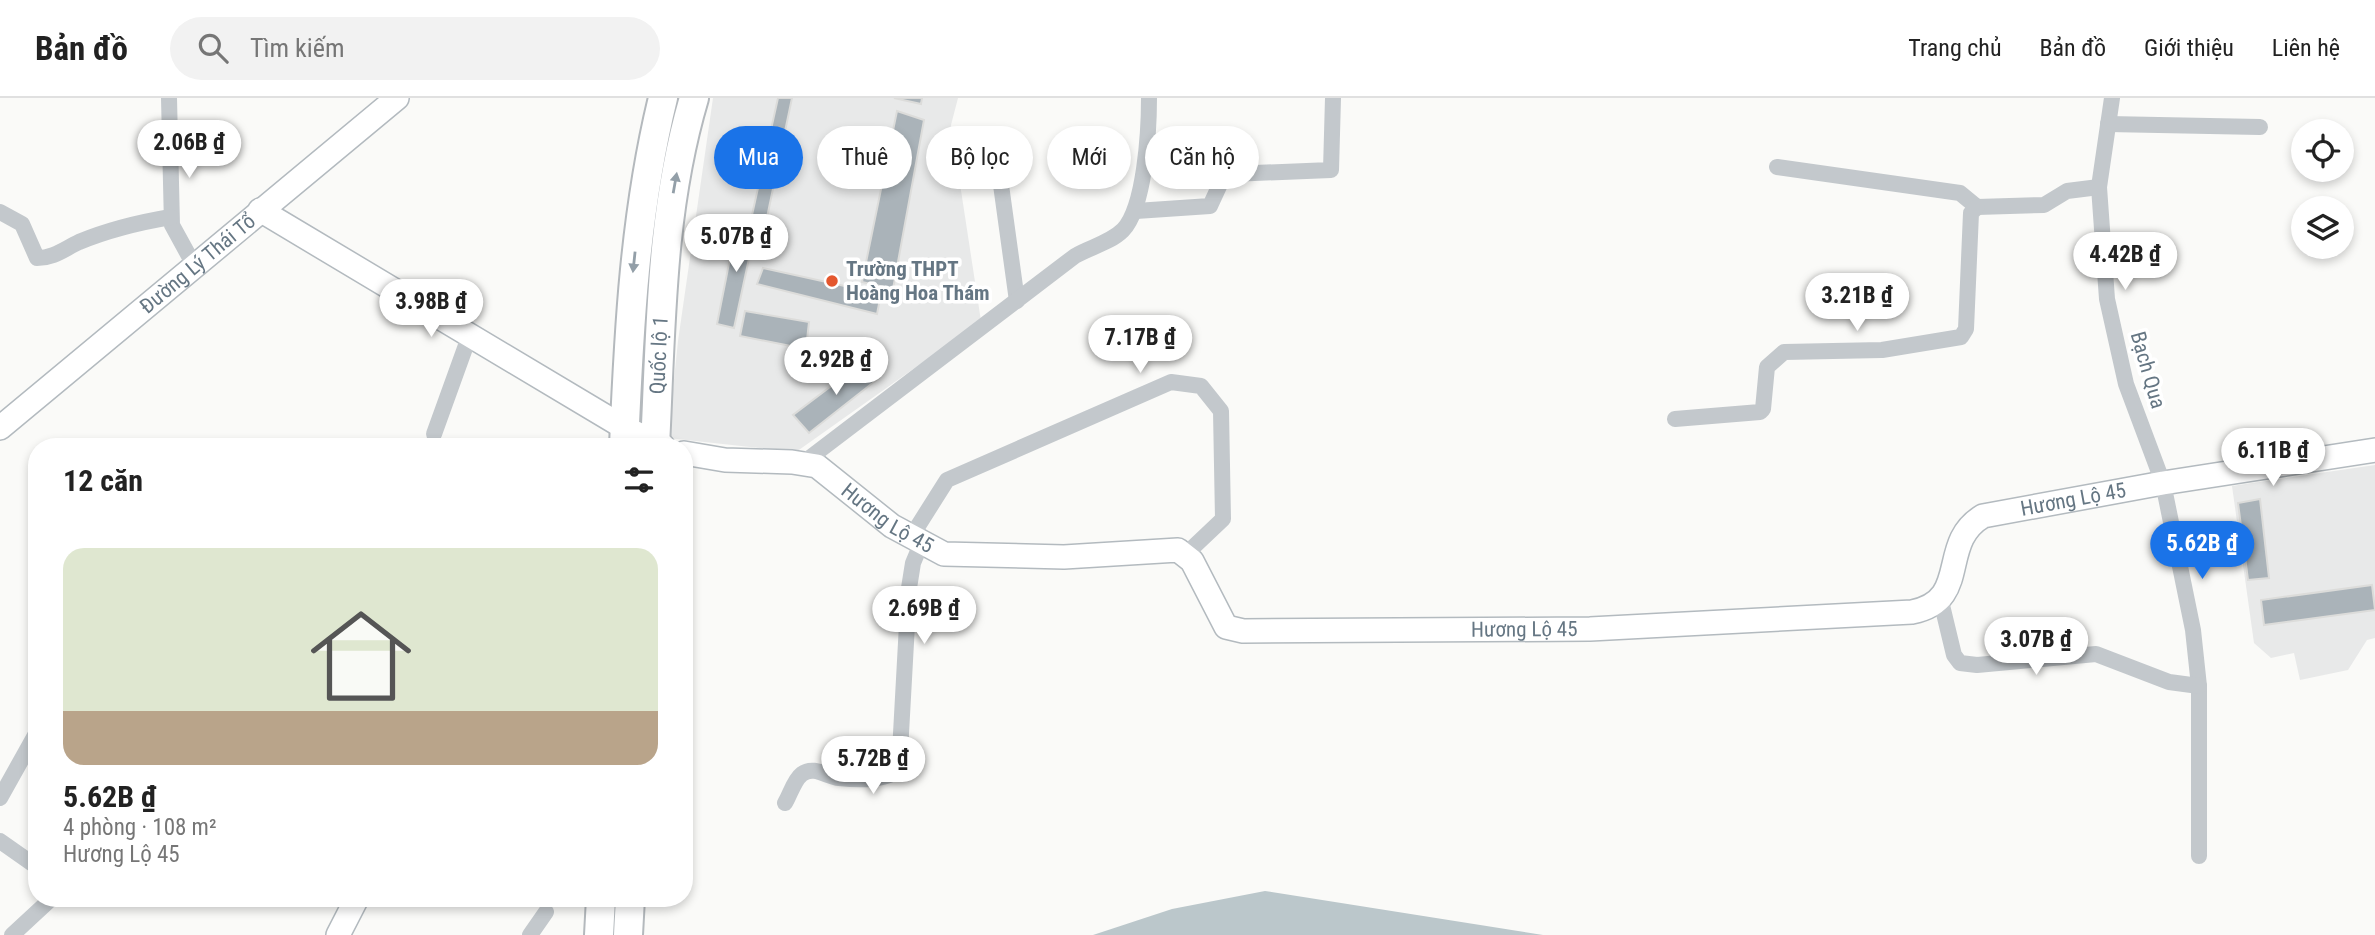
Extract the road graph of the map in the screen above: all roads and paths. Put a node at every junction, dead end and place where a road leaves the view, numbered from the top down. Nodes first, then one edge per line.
1 (169, 98) edge
2 (397, 98) edge
3 (663, 98) edge
4 (694, 98) edge
5 (1149, 98) edge
6 (1333, 98) edge
7 (2112, 98) edge
8 (2108, 124) junction
9 (2260, 127) dead end
10 (1777, 167) dead end
11 (2099, 187) junction
12 (1002, 189) edge
13 (1977, 207) junction
14 (260, 210) junction
15 (1136, 211) junction
16 (0, 212) edge
17 (171, 217) junction
18 (195, 267) junction
19 (1017, 301) junction
20 (469, 337) junction
21 (1675, 419) dead end
22 (0, 428) edge
23 (434, 434) dead end
24 (624, 437) edge
25 (658, 438) edge
26 (2375, 450) edge
27 (693, 455) edge
28 (803, 463) junction
29 (2164, 483) junction
30 (916, 541) junction
31 (1186, 554) junction
32 (1941, 601) junction
33 (2199, 686) junction
34 (28, 748) edge
35 (0, 798) edge
36 (785, 803) dead end
37 (0, 841) edge
38 (2199, 856) dead end
39 (28, 861) edge
40 (42, 907) edge
41 (352, 907) edge
42 (601, 907) edge
43 (630, 907) edge
44 (546, 912) dead end
45 (12, 935) edge
46 (338, 935) edge
47 (530, 935) edge
48 (599, 935) edge
49 (628, 935) edge

1 - 17 street
2 - 14 street, Đường Lý Thái Tổ
3 -> 24 highway, Quốc lộ 1
25 -> 4 highway, Quốc lộ 1
5 - 15 street
6 - 15 street
7 - 8 street, Bạch Qua
8 - 9 street
8 - 11 street, Bạch Qua
10 - 13 street
11 - 13 street
11 - 29 street, Bạch Qua
12 - 19 street
13 - 21 street
14 - 18 street, Đường Lý Thái Tổ
14 - 20 street
15 - 19 street
16 - 17 street
17 - 18 street
18 - 22 street, Đường Lý Thái Tổ
19 - 28 street
20 - 23 street
20 - 24 street
26 - 29 street, Hương Lộ 45
27 - 28 street, Hương Lộ 45
28 - 30 street, Hương Lộ 45
29 - 32 street, Hương Lộ 45
29 - 33 street, Bạch Qua
30 - 31 street, Hương Lộ 45
30 - 31 street
30 - 36 street
31 - 32 street, Hương Lộ 45
32 - 33 street
33 - 38 street, Bạch Qua
34 - 35 street
37 - 39 street
40 - 45 street
41 - 46 street
42 - 48 highway
43 - 49 highway
44 - 47 street

